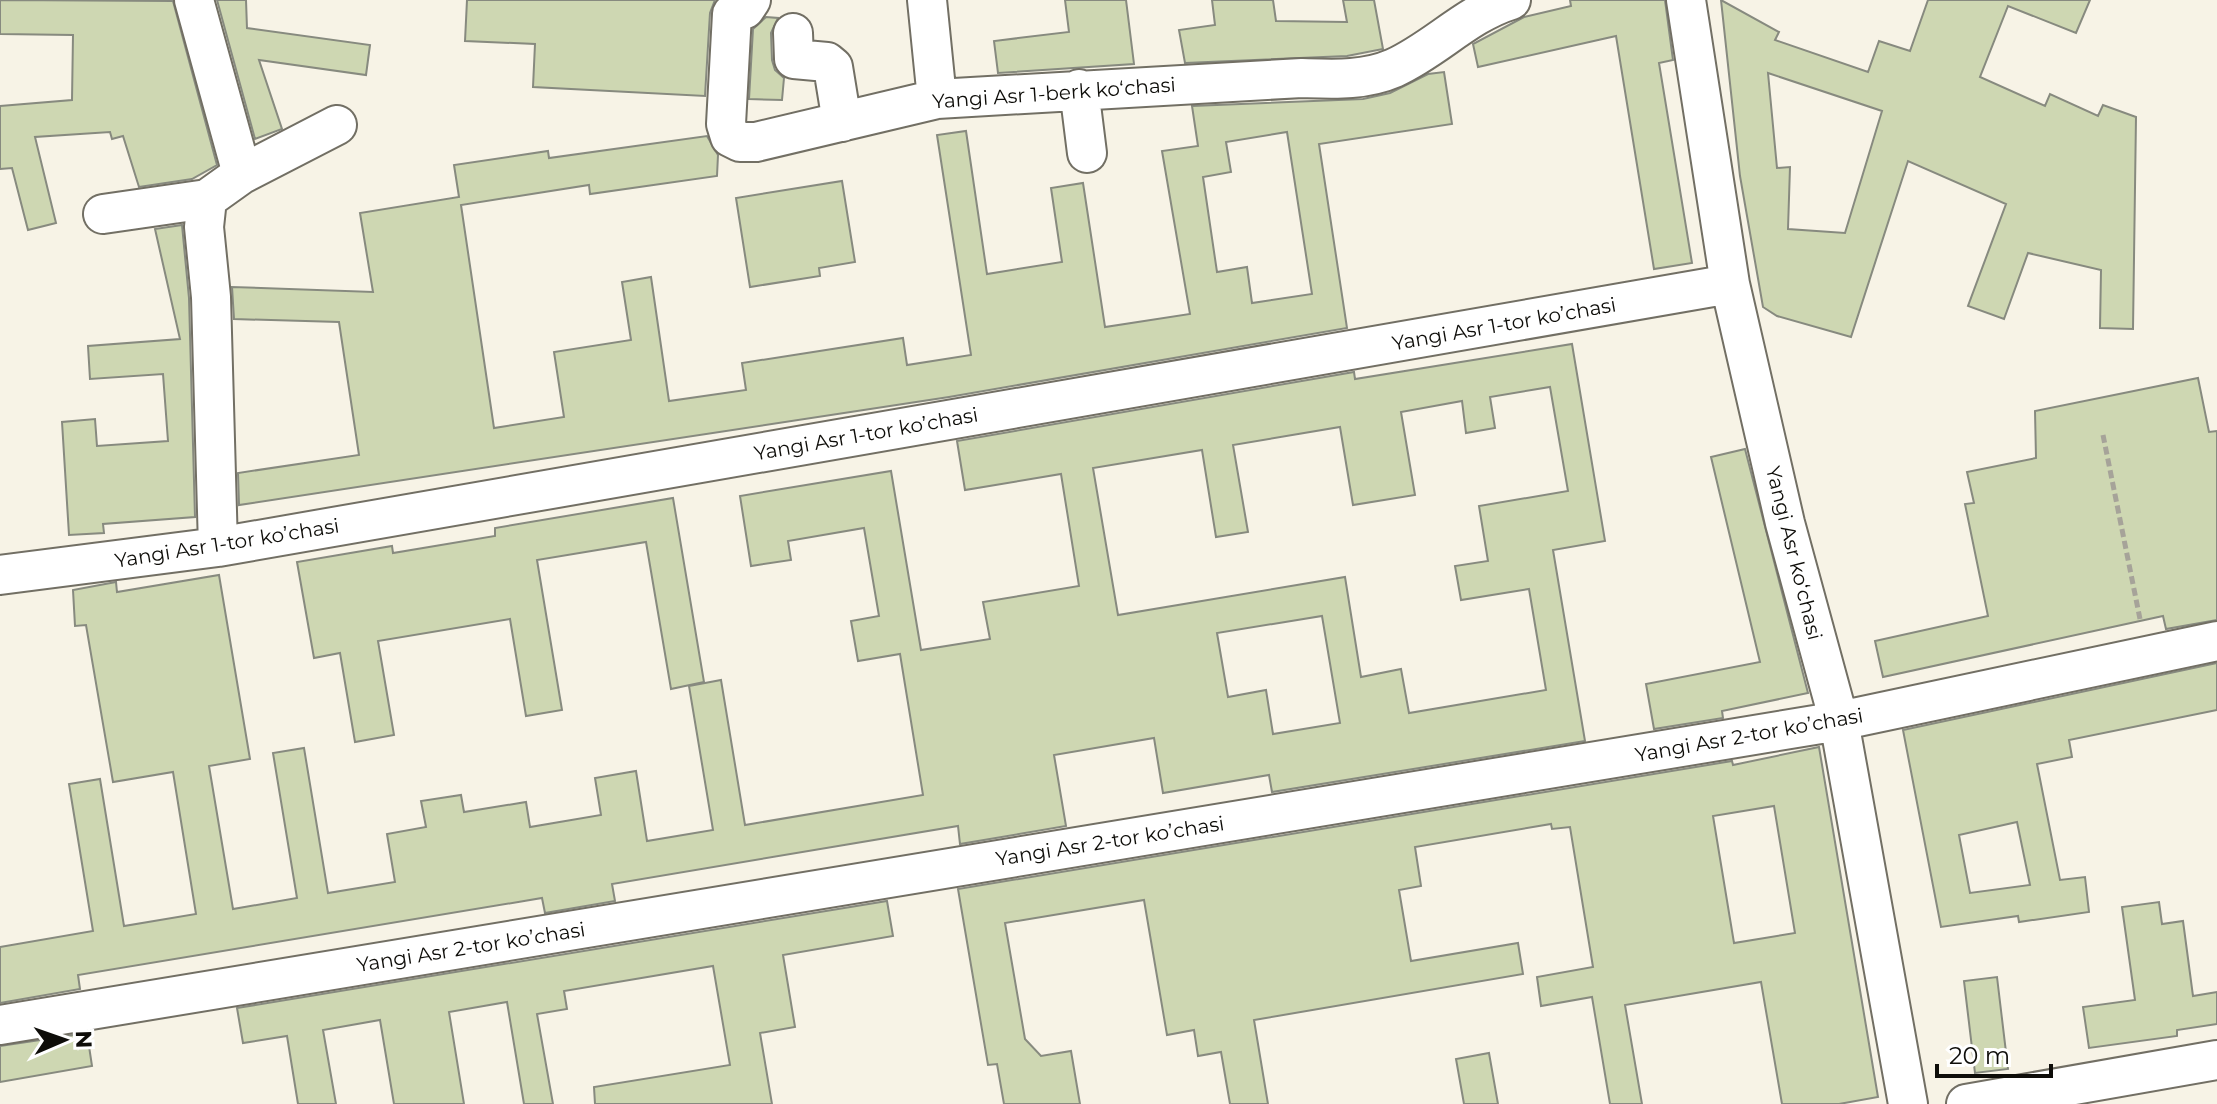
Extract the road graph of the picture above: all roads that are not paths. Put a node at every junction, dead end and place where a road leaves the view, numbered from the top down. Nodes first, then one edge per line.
1 (194, 0) edge
2 (751, 0) edge
3 (927, 0) edge
4 (1511, 0) edge
5 (1686, 0) edge
6 (793, 33) dead end
7 (1079, 89) junction
8 (937, 99) junction
9 (842, 122) junction
10 (337, 125) dead end
11 (1087, 153) dead end
12 (242, 174) junction
13 (207, 199) junction
14 (103, 214) dead end
15 (1730, 284) junction
16 (218, 547) junction
17 (0, 575) edge
18 (2217, 641) edge
19 (1839, 721) junction
20 (0, 1025) edge
21 (2217, 1060) edge
22 (1908, 1104) edge
23 (1966, 1104) edge

1 - 12 street
2 - 9 street, Yangi Asr 1-berk koʻchasi
3 - 8 street
4 - 7 street, Yangi Asr 1-berk koʻchasi
5 - 15 street, Yangi Asr koʻchasi
6 - 9 street
7 - 8 street, Yangi Asr 1-berk koʻchasi
7 - 11 street
8 - 9 street, Yangi Asr 1-berk koʻchasi
10 - 12 street
12 - 13 street
13 - 14 street
13 - 16 street
15 - 16 street, Yangi Asr 1-tor koʼchasi
15 - 19 street, Yangi Asr koʻchasi
16 - 17 street, Yangi Asr 1-tor koʼchasi
18 - 19 street, Yangi Asr 2-tor koʼchasi
19 - 20 street, Yangi Asr 2-tor koʼchasi
19 - 22 street, Yangi Asr koʻchasi
21 - 23 street

